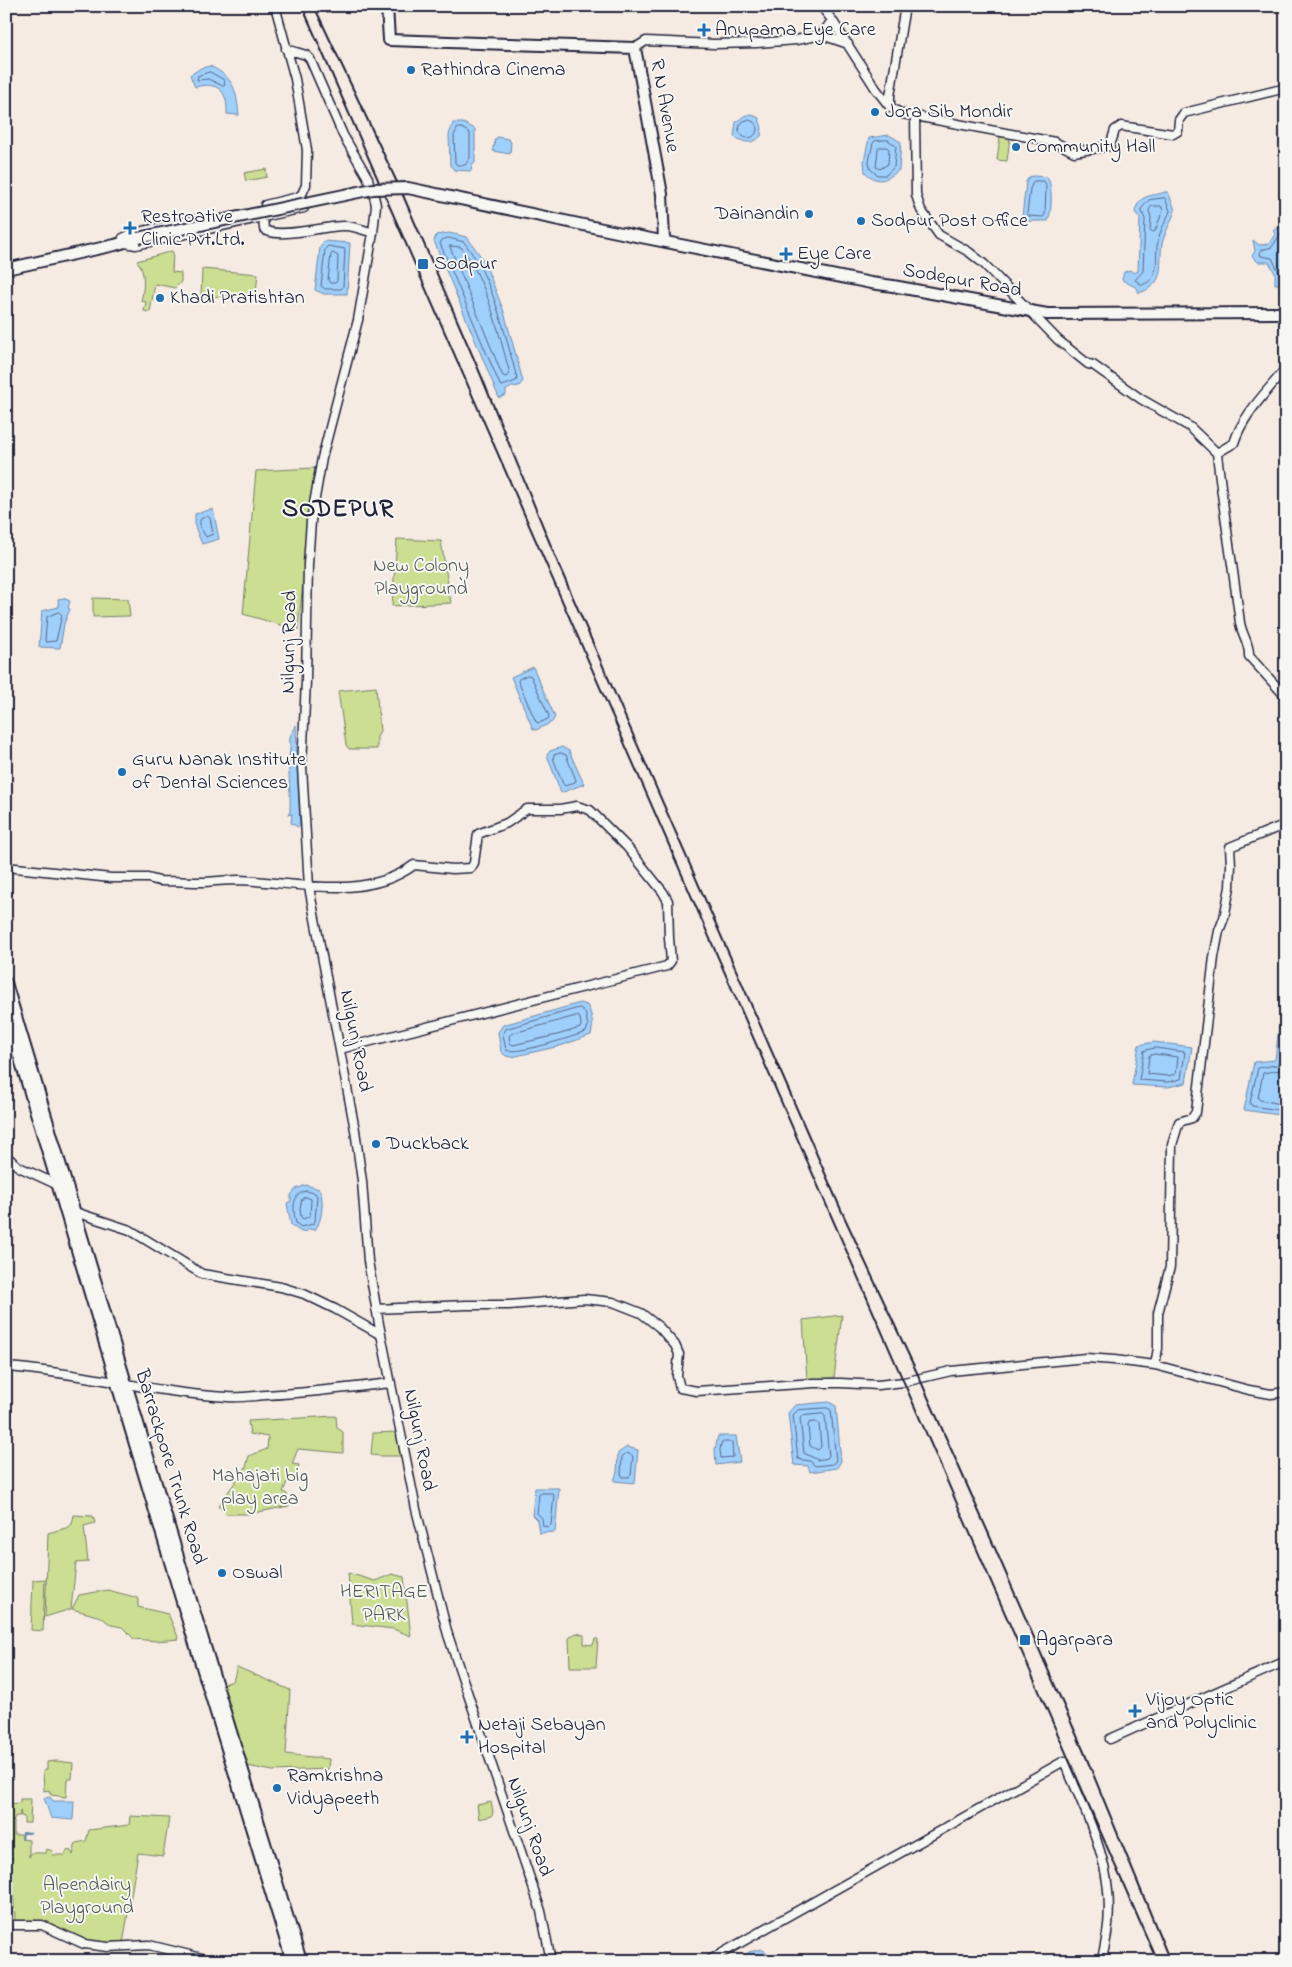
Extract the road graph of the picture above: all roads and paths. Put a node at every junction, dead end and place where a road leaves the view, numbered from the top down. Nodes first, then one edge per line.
1 (276, 6) edge
2 (387, 6) edge
3 (820, 6) edge
4 (905, 6) edge
5 (832, 20) junction
6 (822, 35) junction
7 (848, 44) junction
8 (635, 48) junction
9 (286, 49) junction
10 (1286, 88) edge
11 (890, 107) junction
12 (915, 116) junction
13 (372, 192) junction
14 (263, 218) junction
15 (199, 219) dead end
16 (373, 233) junction
17 (129, 239) junction
18 (664, 240) junction
19 (6, 263) edge
20 (6, 269) edge
21 (1030, 311) junction
22 (1286, 313) edge
23 (1106, 314) junction
24 (1286, 319) edge
25 (1286, 368) edge
26 (1217, 453) junction
27 (1286, 697) edge
28 (1286, 824) edge
29 (6, 867) edge
30 (309, 887) junction
31 (6, 983) edge
32 (6, 1012) edge
33 (340, 1049) junction
34 (6, 1156) edge
35 (58, 1185) junction
36 (71, 1213) junction
37 (376, 1310) junction
38 (381, 1335) junction
39 (1155, 1365) junction
40 (6, 1367) edge
41 (391, 1382) junction
42 (122, 1383) junction
43 (1286, 1392) edge
44 (1286, 1661) edge
45 (1110, 1739) dead end
46 (245, 1790) junction
47 (6, 1925) edge
48 (214, 1961) edge
49 (292, 1961) edge
50 (301, 1961) edge
51 (551, 1961) edge
52 (708, 1961) edge
53 (1101, 1961) edge

1 - 9 street
2 - 8 main road, R N Avenue
3 - 5 street
4 - 11 street
5 - 6 street
5 - 7 street
6 - 7 street
6 - 8 street
7 - 11 street
8 - 18 main road, R N Avenue
9 - 13 street, Nilgunj Road
9 - 14 street
10 - 12 street
11 - 12 street
12 - 21 street
13 - 14 street
13 - 16 street, Nilgunj Road
14 - 16 street
14 - 17 street
15 - 17 street
16 - 30 street, Nilgunj Road
17 - 18 main road, Sodepur Road, bridge
17 - 19 main road
17 - 20 main road
18 - 21 main road, Sodepur Road
21 - 23 main road, Sodepur Road
21 - 26 street
22 - 23 main road, Sodepur Road
23 - 24 main road
25 - 26 street
26 - 27 street
28 - 39 street
29 - 30 street
30 - 33 street, Nilgunj Road
30 - 33 street
31 - 36 main road, Barrackpore Trunk Road
32 - 35 main road, Barrackpore Trunk Road
33 - 37 street, Nilgunj Road
34 - 35 street
35 - 36 main road, Barrackpore Trunk Road
36 - 38 street
36 - 42 main road, Barrackpore Trunk Road
37 - 38 street, Nilgunj Road
37 - 39 street
38 - 41 street, Nilgunj Road
39 - 43 street
40 - 42 street
41 - 42 street
41 - 51 street, Nilgunj Road
42 - 46 main road, Barrackpore Trunk Road
44 - 45 street
46 - 49 main road, Barrackpore Trunk Road
46 - 50 main road, Barrackpore Trunk Road
47 - 48 street
52 - 53 street

